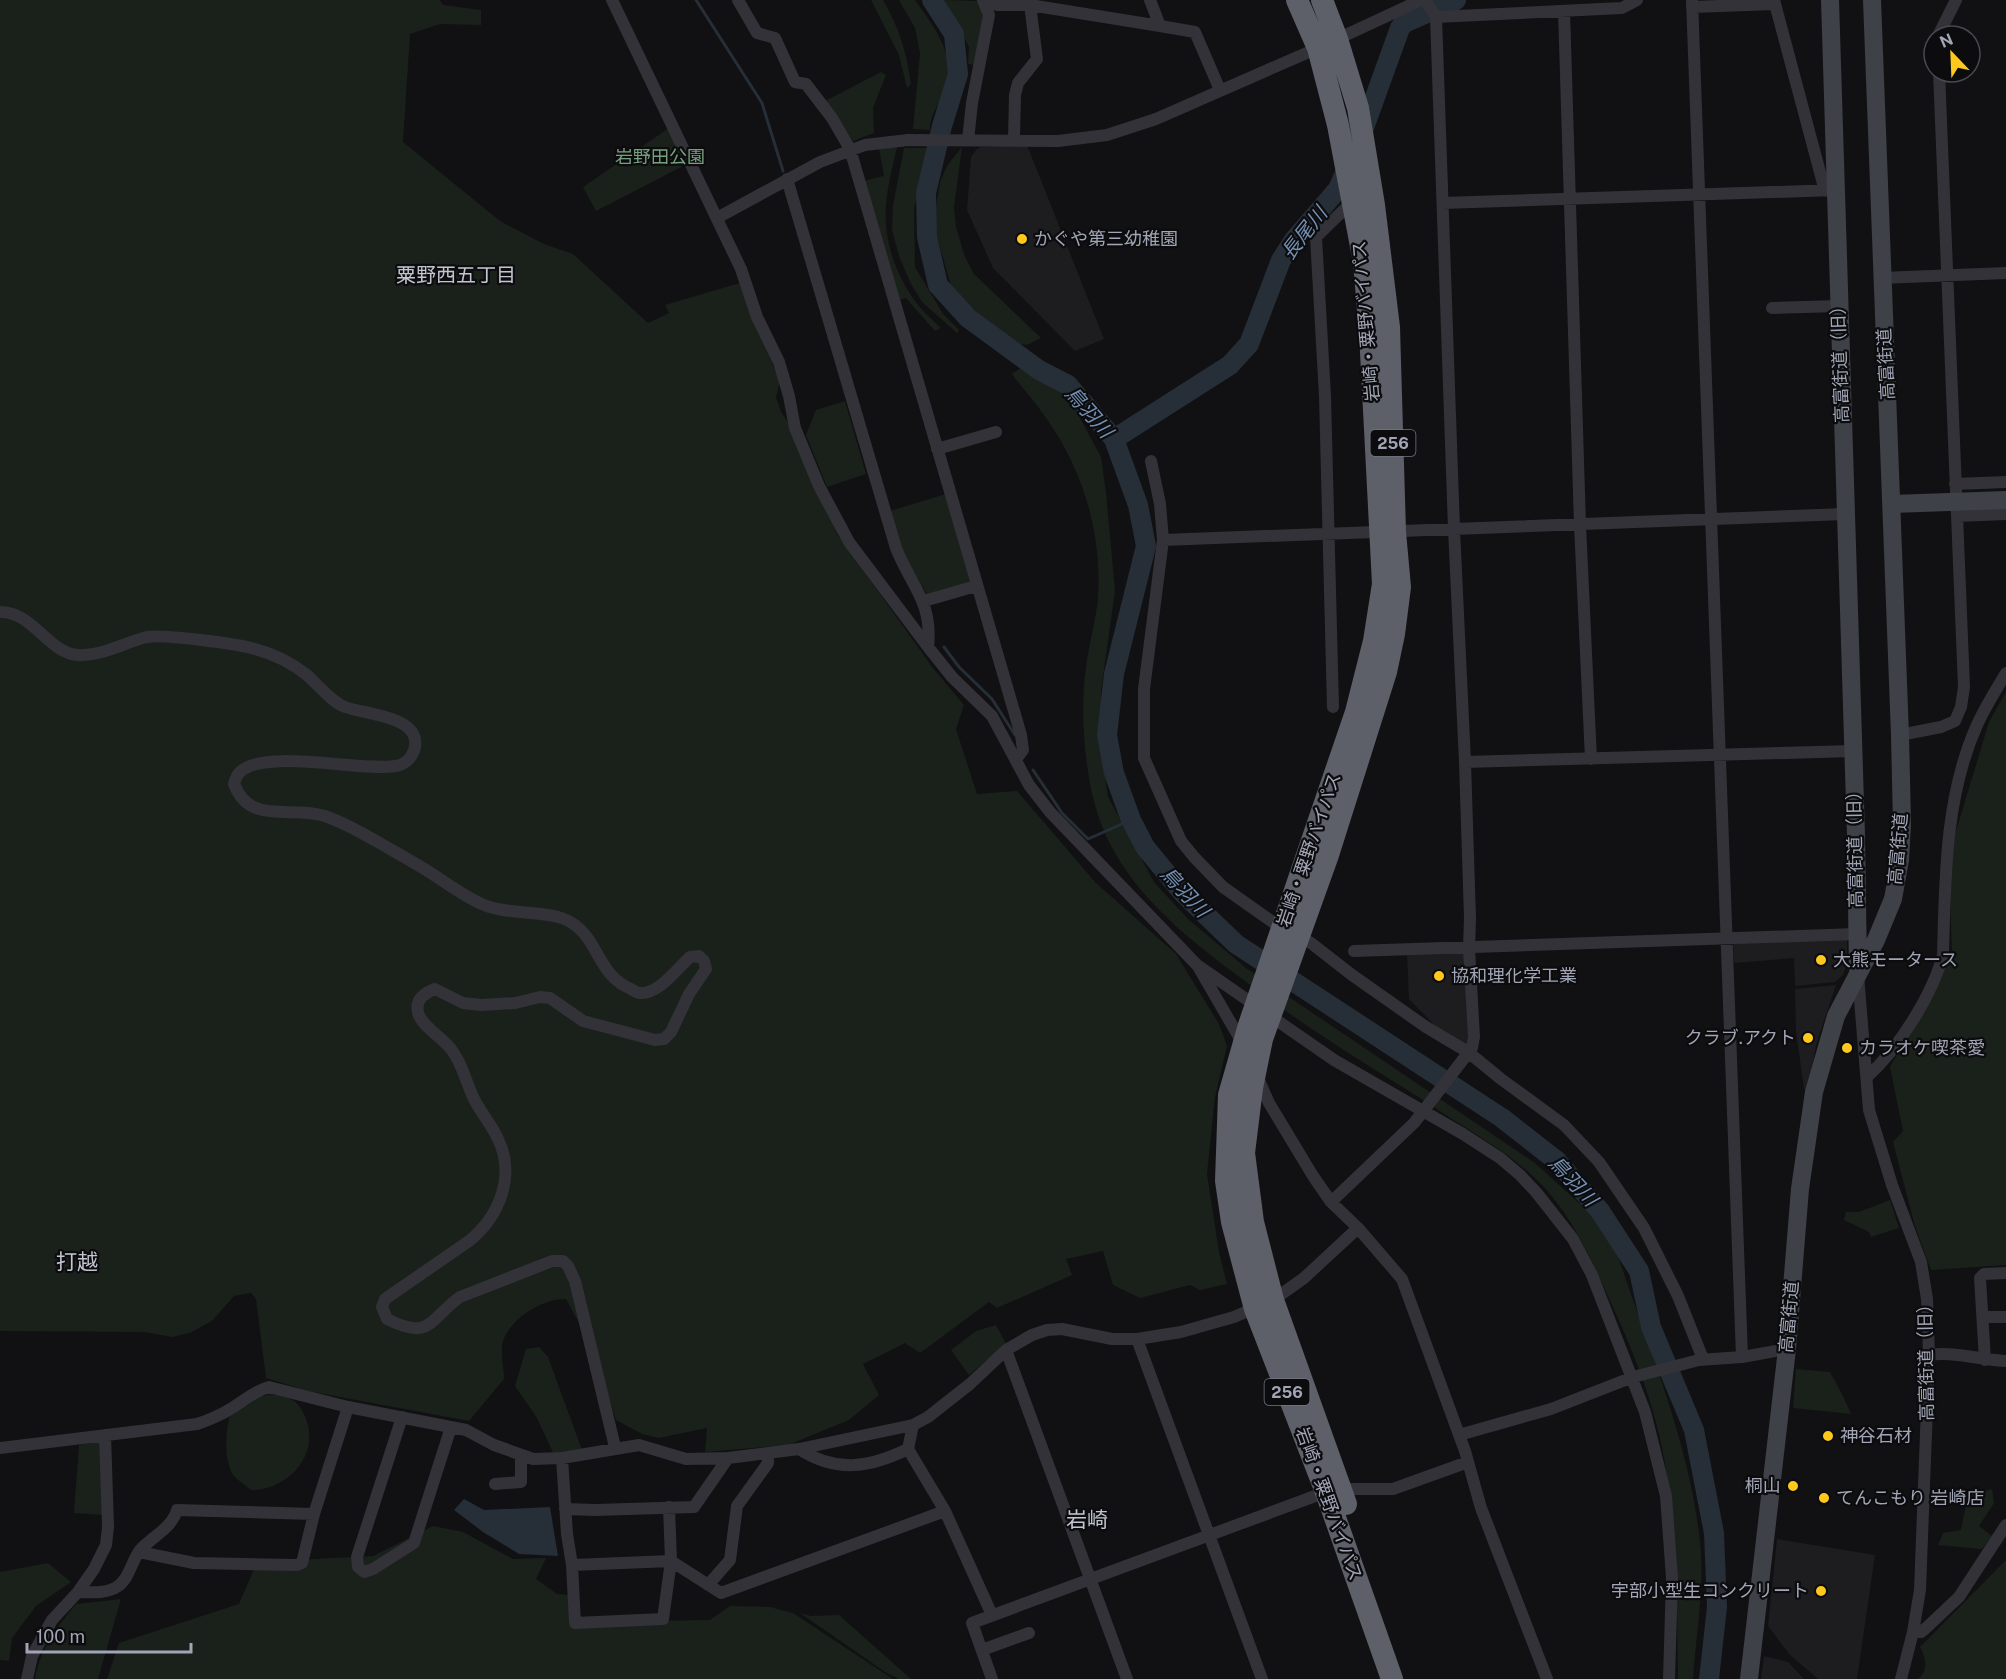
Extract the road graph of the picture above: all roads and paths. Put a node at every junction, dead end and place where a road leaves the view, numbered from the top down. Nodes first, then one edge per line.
1 (612, 0) edge
2 (738, 0) edge
3 (983, 0) edge
4 (994, 0) edge
5 (1150, 0) edge
6 (1298, 0) edge
7 (1322, 0) edge
8 (1394, 0) edge
9 (1423, 0) edge
10 (1637, 0) edge
11 (1830, 0) edge
12 (1872, 0) edge
13 (1956, 0) edge
14 (1775, 2) edge
15 (1692, 3) edge
16 (1030, 5) junction
17 (1564, 11) junction
18 (1436, 17) junction
19 (1382, 18) junction
20 (1944, 24) edge
21 (1160, 26) junction
22 (1328, 44) junction
23 (1940, 84) edge
24 (1220, 90) junction
25 (1014, 139) junction
26 (966, 140) junction
27 (850, 149) junction
28 (787, 179) junction
29 (1830, 190) junction
30 (1350, 192) junction
31 (1700, 196) junction
32 (1570, 200) junction
33 (1443, 203) junction
34 (717, 218) junction
35 (2006, 273) edge
36 (1948, 275) junction
37 (1881, 278) junction
38 (1839, 306) junction
39 (1772, 308) dead end
40 (996, 432) dead end
41 (937, 449) junction
42 (1151, 461) dead end
43 (2006, 482) edge
44 (1955, 484) junction
45 (2006, 500) edge
46 (1892, 504) junction
47 (1956, 509) junction
48 (1845, 514) junction
49 (2006, 514) edge
50 (1711, 519) junction
51 (1580, 525) junction
52 (1454, 530) junction
53 (1388, 532) junction
54 (1328, 533) junction
55 (1163, 540) junction
56 (976, 586) junction
57 (924, 601) junction
58 (0, 612) edge
59 (928, 647) junction
60 (2006, 673) edge
61 (1333, 706) dead end
62 (1364, 714) junction
63 (1900, 735) junction
64 (1853, 751) junction
65 (1719, 755) junction
66 (1016, 759) junction
67 (1591, 759) junction
68 (1465, 762) junction
69 (1857, 934) junction
70 (1725, 939) junction
71 (1469, 948) junction
72 (1354, 951) dead end
73 (1197, 965) junction
74 (1858, 972) junction
75 (1467, 1054) junction
76 (1867, 1077) junction
77 (1425, 1111) junction
78 (1331, 1202) junction
79 (1358, 1228) junction
80 (2006, 1273) edge
81 (1264, 1304) junction
82 (1984, 1317) junction
83 (2006, 1317) edge
84 (1137, 1339) junction
85 (1006, 1350) junction
86 (1787, 1350) junction
87 (1929, 1355) junction
88 (1742, 1357) junction
89 (1701, 1360) junction
90 (1985, 1360) junction
91 (2006, 1360) edge
92 (1634, 1377) junction
93 (348, 1407) junction
94 (402, 1417) junction
95 (913, 1425) junction
96 (451, 1427) junction
97 (105, 1435) junction
98 (1459, 1435) junction
99 (615, 1447) junction
100 (0, 1448) edge
101 (798, 1449) junction
102 (908, 1449) junction
103 (768, 1454) junction
104 (521, 1456) junction
105 (562, 1458) junction
106 (728, 1458) junction
107 (1468, 1462) junction
108 (495, 1484) dead end
109 (1333, 1491) junction
110 (669, 1508) junction
111 (565, 1509) junction
112 (945, 1511) junction
113 (314, 1514) junction
114 (2006, 1524) edge
115 (1209, 1536) junction
116 (139, 1552) junction
117 (671, 1561) junction
118 (572, 1565) junction
119 (1091, 1578) junction
120 (708, 1585) junction
121 (78, 1592) junction
122 (992, 1615) junction
123 (1913, 1632) junction
124 (1029, 1633) dead end
125 (982, 1650) junction
126 (27, 1679) edge
127 (992, 1679) edge
128 (1127, 1679) edge
129 (1262, 1679) edge
130 (1392, 1679) edge
131 (1406, 1679) edge
132 (1547, 1679) edge
133 (1669, 1679) edge
134 (1749, 1679) edge
135 (1901, 1679) edge

1 - 34 street
2 - 27 street
3 - 26 street
4 - 16 street
5 - 21 street
6 - 22 highway, 岩崎・粟野バイパス / 256
7 - 22 highway, 岩崎・粟野バイパス / 256
8 - 19 street
9 - 18 street
9 - 19 street
10 - 17 street
11 - 29 street, 高富街道（旧）
12 - 37 street, 高富街道
13 - 20 street
14 - 15 street
14 - 29 street
15 - 31 street
16 - 21 street
16 - 25 street
17 - 18 street
17 - 32 street
18 - 33 street
19 - 22 street
21 - 24 street
22 - 24 street
22 - 30 highway, 岩崎・粟野バイパス / 256
22 - 53 highway, 岩崎・粟野バイパス / 256
23 - 36 street
24 - 25 street
25 - 26 street
26 - 27 street
27 - 28 street
27 - 41 street
28 - 34 street
28 - 57 street
29 - 31 street
29 - 38 street, 高富街道（旧）
30 - 53 highway, 岩崎・粟野バイパス / 256
30 - 54 street
31 - 32 street
31 - 50 street
32 - 33 street
32 - 51 street
33 - 52 street
34 - 59 street
35 - 36 street
36 - 37 street
36 - 44 street
37 - 46 street, 高富街道
38 - 39 street
38 - 48 street, 高富街道（旧）
40 - 41 street
41 - 56 street
42 - 55 street
43 - 44 street
44 - 47 street
45 - 47 street
46 - 47 street
46 - 63 street, 高富街道
47 - 49 street
47 - 63 street
48 - 50 street
48 - 64 street, 高富街道（旧）
50 - 51 street
50 - 65 street
51 - 52 street
51 - 67 street
52 - 53 street
52 - 68 street
53 - 54 street
53 - 62 highway, 岩崎・粟野バイパス / 256
54 - 55 street
54 - 61 street
55 - 75 street
56 - 57 street
56 - 66 street
57 - 59 street
58 - 99 street
59 - 66 street
60 - 76 street
62 - 81 highway, 岩崎・粟野バイパス / 256
62 - 81 highway, 岩崎・粟野バイパス / 256
63 - 74 street, 高富街道
64 - 65 street
64 - 69 street, 高富街道（旧）
65 - 67 street
65 - 70 street
66 - 73 street
67 - 68 street
68 - 71 street
69 - 70 street
69 - 74 street, 高富街道（旧）
70 - 71 street
70 - 88 street
71 - 72 street
71 - 75 street
73 - 77 street
73 - 78 street
74 - 76 street, 高富街道（旧）
74 - 86 street, 高富街道
75 - 77 street
75 - 89 street
76 - 87 street, 高富街道（旧）
77 - 78 street
77 - 92 street
78 - 79 street
79 - 81 street
79 - 98 street
80 - 82 street
81 - 84 street
81 - 109 highway, 岩崎・粟野バイパス / 256
82 - 83 street
82 - 90 street
84 - 85 street
84 - 115 street
85 - 95 street
85 - 119 street
86 - 88 street
86 - 134 street, 高富街道
87 - 90 street
87 - 123 street, 高富街道（旧）
88 - 89 street
89 - 92 street
90 - 91 street
92 - 98 street
92 - 133 street
93 - 94 street
93 - 97 street
93 - 113 street
94 - 96 street
94 - 96 street
95 - 101 street
95 - 102 street
96 - 104 street
97 - 100 street
97 - 121 street
98 - 107 street
99 - 105 street
99 - 106 street
101 - 102 street
101 - 103 street
102 - 112 street
103 - 106 street
103 - 120 street
104 - 105 street
104 - 108 street
105 - 111 street
106 - 110 street
107 - 109 street
107 - 132 street
109 - 115 street
109 - 130 highway, 岩崎・粟野バイパス / 256
109 - 131 highway, 岩崎・粟野バイパス / 256
110 - 111 street
110 - 117 street
111 - 118 street
112 - 120 street
112 - 122 street
113 - 116 street
113 - 116 street
114 - 123 street
115 - 119 street
115 - 129 street
116 - 121 street
117 - 118 street
117 - 118 street
117 - 120 street
119 - 122 street
119 - 128 street
121 - 126 street
122 - 125 street
123 - 135 street, 高富街道（旧）
124 - 125 street
125 - 127 street

